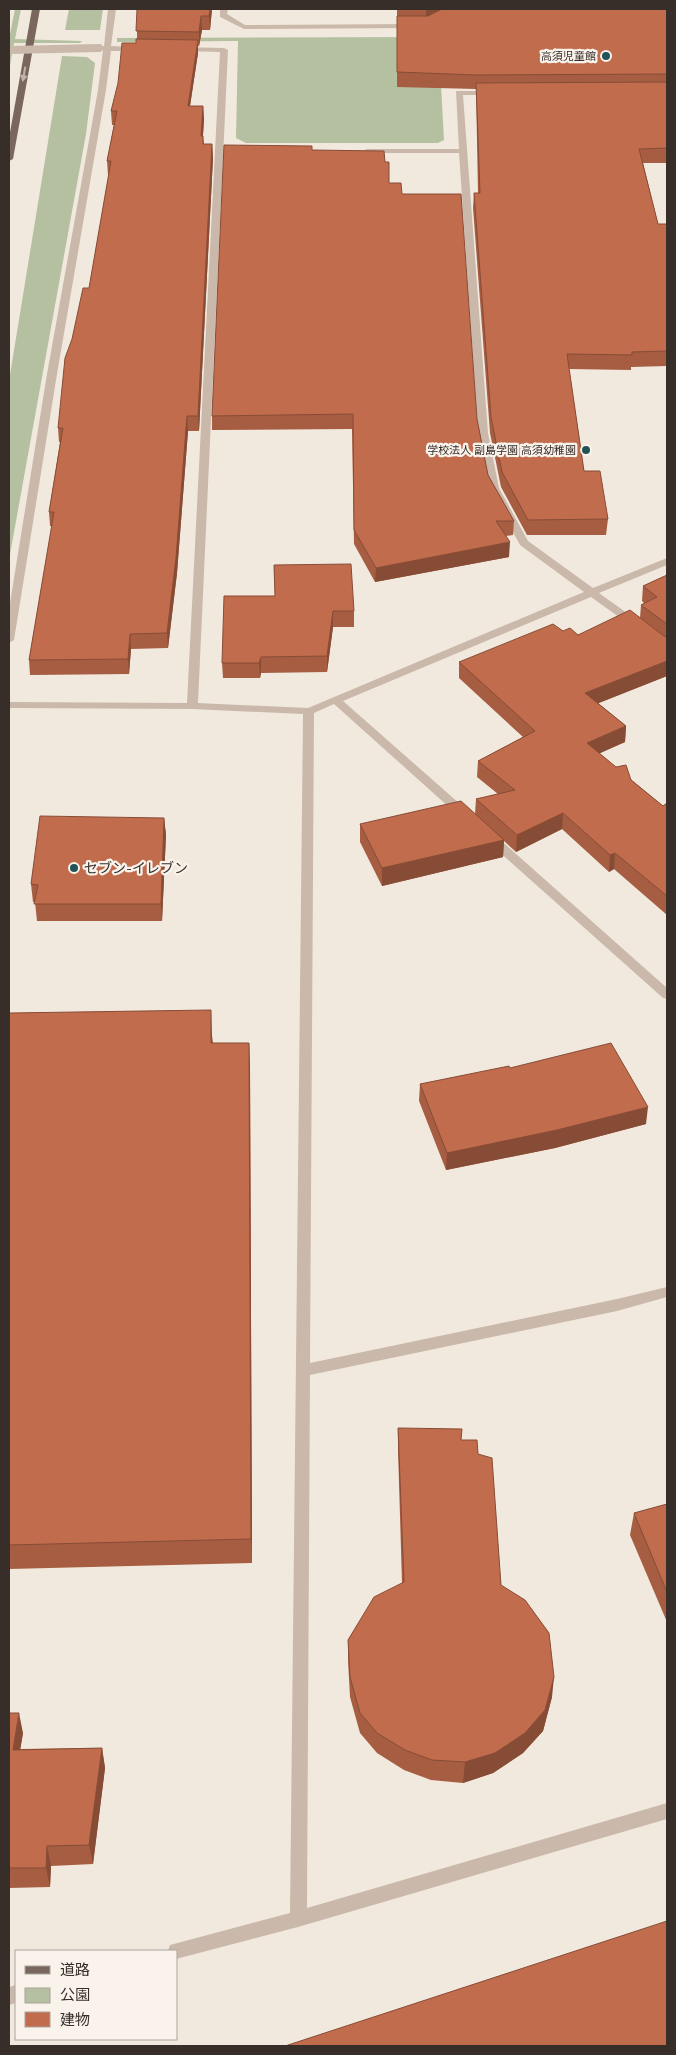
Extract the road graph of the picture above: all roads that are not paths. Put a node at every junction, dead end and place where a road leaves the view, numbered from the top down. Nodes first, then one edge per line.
1 (36, 9) edge
2 (112, 9) edge
3 (224, 9) edge
4 (418, 26) edge
5 (103, 49) junction
6 (147, 49) edge
7 (176, 49) edge
8 (9, 50) edge
9 (498, 93) edge
10 (356, 151) edge
11 (463, 151) junction
12 (9, 159) edge
13 (667, 561) edge
14 (594, 592) junction
15 (645, 632) edge
16 (9, 640) edge
17 (336, 700) junction
18 (9, 705) edge
19 (192, 706) junction
20 (309, 711) junction
21 (667, 995) edge
22 (667, 1292) edge
23 (304, 1370) junction
24 (667, 1811) edge
25 (298, 1919) junction
26 (178, 1950) edge

1 -> 12 main road
2 - 5 street
3 - 4 street
5 - 6 street
5 - 8 street, bridge
5 - 16 street
7 - 19 street
9 - 11 street
10 - 11 street
11 - 14 street
13 - 14 street
14 - 15 street
14 - 17 street
17 - 20 street
17 - 21 street
18 - 19 street
19 - 20 street
20 - 23 street
22 - 23 street
23 - 25 street
24 - 25 street
25 - 26 street

